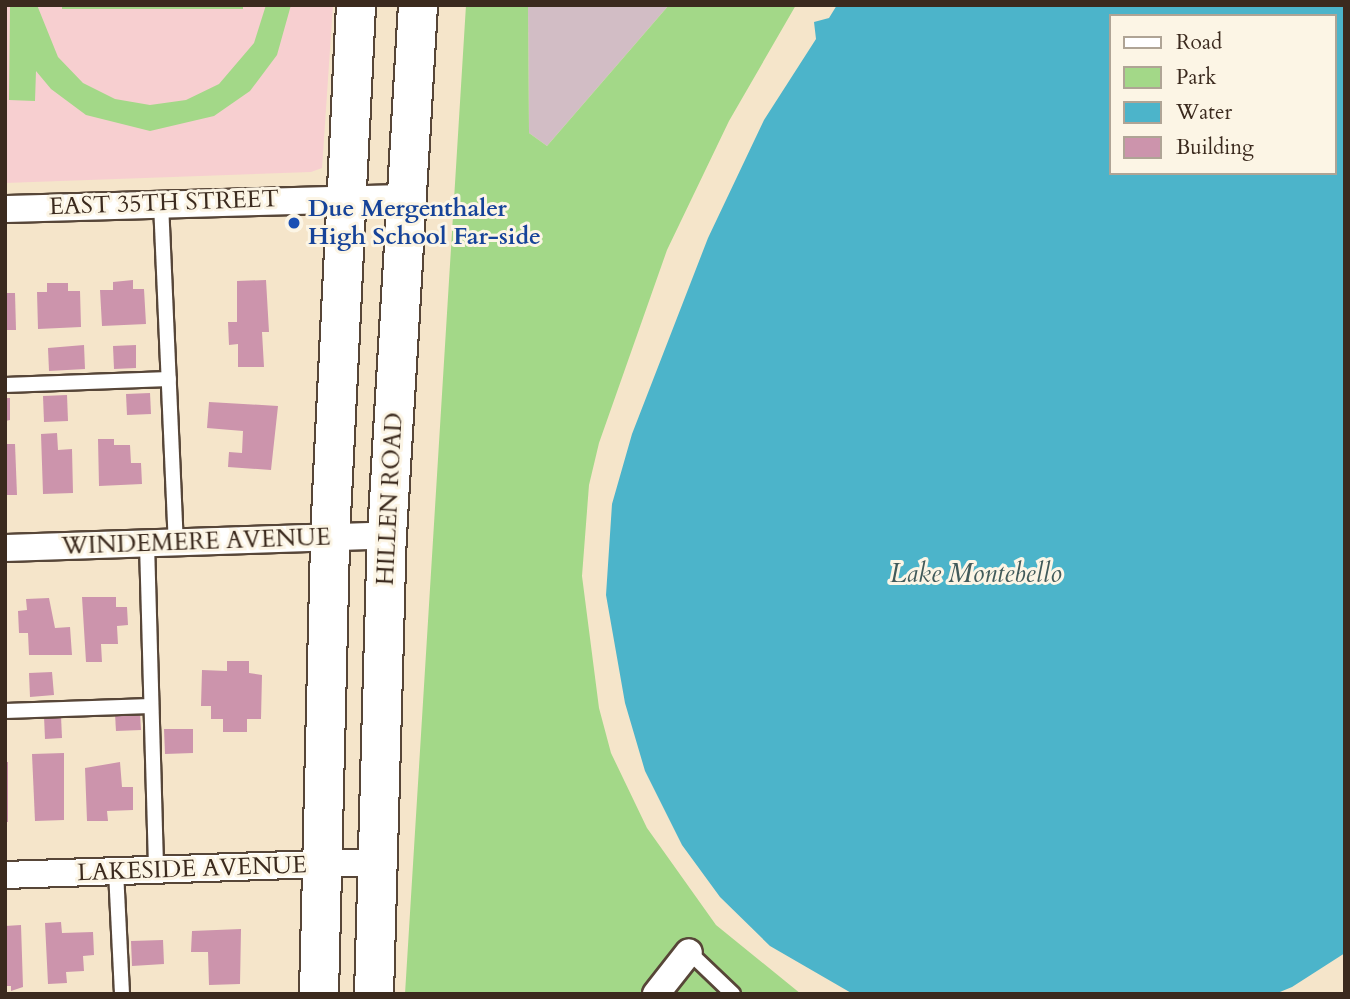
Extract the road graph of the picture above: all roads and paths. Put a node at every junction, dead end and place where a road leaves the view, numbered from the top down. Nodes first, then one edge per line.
1 (356, 5) edge
2 (418, 5) edge
3 (344, 197) junction
4 (407, 198) junction
5 (161, 204) junction
6 (5, 209) edge
7 (169, 379) junction
8 (5, 385) edge
9 (387, 536) junction
10 (330, 537) junction
11 (176, 543) junction
12 (146, 544) junction
13 (5, 548) edge
14 (151, 706) junction
15 (5, 711) edge
16 (379, 862) junction
17 (321, 864) junction
18 (156, 870) junction
19 (116, 871) junction
20 (5, 875) edge
21 (689, 952) joint
22 (122, 994) edge
23 (319, 994) edge
24 (374, 994) edge
25 (656, 994) edge
26 (733, 994) edge

1 - 3 main road
2 - 4 main road, HILLEN ROAD
3 - 4 street, EAST 35TH STREET
3 - 5 street, EAST 35TH STREET
3 - 10 main road
4 - 9 main road, HILLEN ROAD
5 - 6 street, EAST 35TH STREET
5 - 7 lane
7 - 8 lane
7 - 11 lane
9 - 10 street, WINDEMERE AVENUE
9 - 16 main road, HILLEN ROAD
10 - 11 street, WINDEMERE AVENUE
10 - 17 main road
11 - 12 street, WINDEMERE AVENUE
12 - 13 street, WINDEMERE AVENUE
12 - 14 lane
14 - 15 lane
14 - 18 lane
16 - 17 street, LAKESIDE AVENUE
16 - 24 main road, HILLEN ROAD
17 - 18 street, LAKESIDE AVENUE
17 - 23 main road
18 - 19 street, LAKESIDE AVENUE
19 - 20 street, LAKESIDE AVENUE
19 - 22 lane
21 - 25 street
21 - 26 lane

